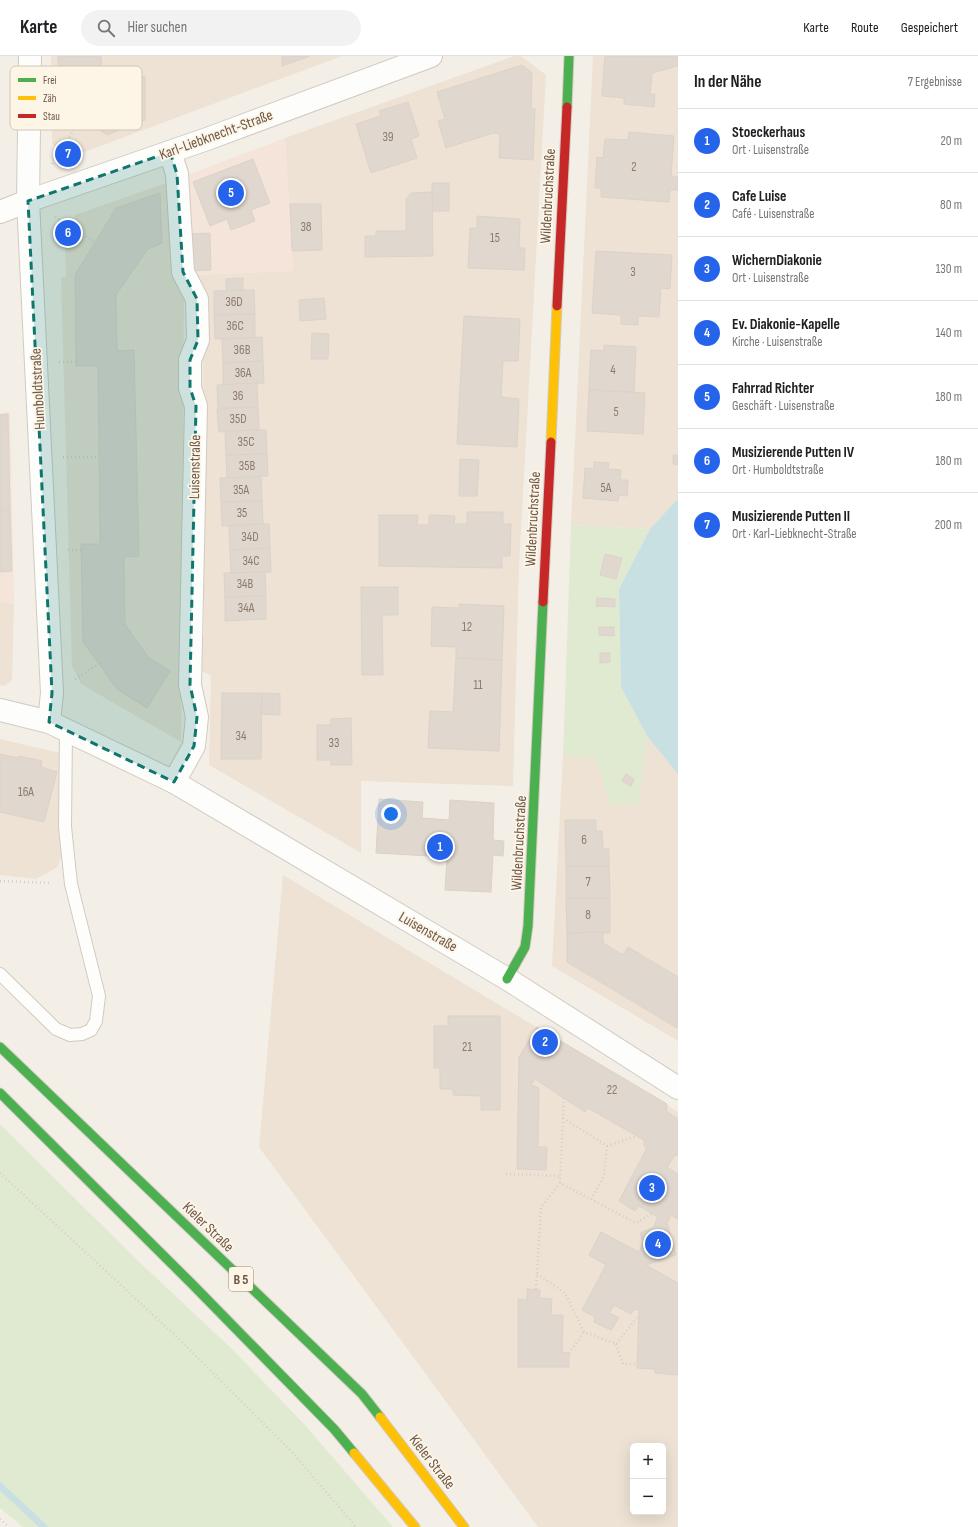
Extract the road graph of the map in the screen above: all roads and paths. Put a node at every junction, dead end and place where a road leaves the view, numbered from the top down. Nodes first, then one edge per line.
1 (30, 56) edge
2 (430, 56) edge
3 (569, 56) edge
4 (30, 66) edge
5 (29, 130) edge
6 (170, 152) junction
7 (28, 201) junction
8 (0, 212) edge
9 (95, 242) dead end
10 (41, 456) junction
11 (99, 457) dead end
12 (0, 710) edge
13 (57, 726) junction
14 (174, 782) junction
15 (0, 881) edge
16 (71, 884) junction
17 (0, 974) edge
18 (507, 979) junction
19 (0, 1047) edge
20 (678, 1088) edge
21 (0, 1093) edge
22 (564, 1098) dead end
23 (563, 1118) junction
24 (637, 1136) dead end
25 (607, 1146) junction
26 (0, 1173) edge
27 (506, 1174) dead end
28 (561, 1176) junction
29 (560, 1183) junction
30 (591, 1199) junction
31 (653, 1213) dead end
32 (537, 1274) junction
33 (536, 1289) dead end
34 (639, 1315) dead end
35 (584, 1332) junction
36 (616, 1344) junction
37 (569, 1353) dead end
38 (637, 1364) dead end
39 (0, 1519) edge
40 (9, 1527) edge
41 (356, 1527) edge
42 (415, 1527) edge
43 (464, 1527) edge

1 - 4 street, Humboldtstraße
2 - 6 street, Karl-Liebknecht-Straße
3 - 18 main road, Wildenbruchstraße
5 - 7 street, Humboldtstraße
6 - 7 street, Karl-Liebknecht-Straße
6 - 14 street, Luisenstraße
7 - 8 street, Karl-Liebknecht-Straße
7 - 9 path
7 - 10 street, Humboldtstraße
10 - 11 path
10 - 13 street, Humboldtstraße
12 - 13 street, Luisenstraße
13 - 14 street, Luisenstraße
13 - 16 lane
14 - 18 street, Luisenstraße
15 - 16 path
16 - 17 lane
18 - 20 street, Luisenstraße
19 - 43 main road, Kieler Straße / B 5
21 - 42 main road, B 5
22 - 23 path
23 - 25 path
23 - 28 path
24 - 25 path
25 - 30 path
26 - 41 path
27 - 28 path
28 - 29 path
29 - 30 path
29 - 32 path
30 - 31 path
32 - 33 path
32 - 35 path
34 - 36 path
35 - 36 path
35 - 37 path
36 - 38 path
39 - 40 path

